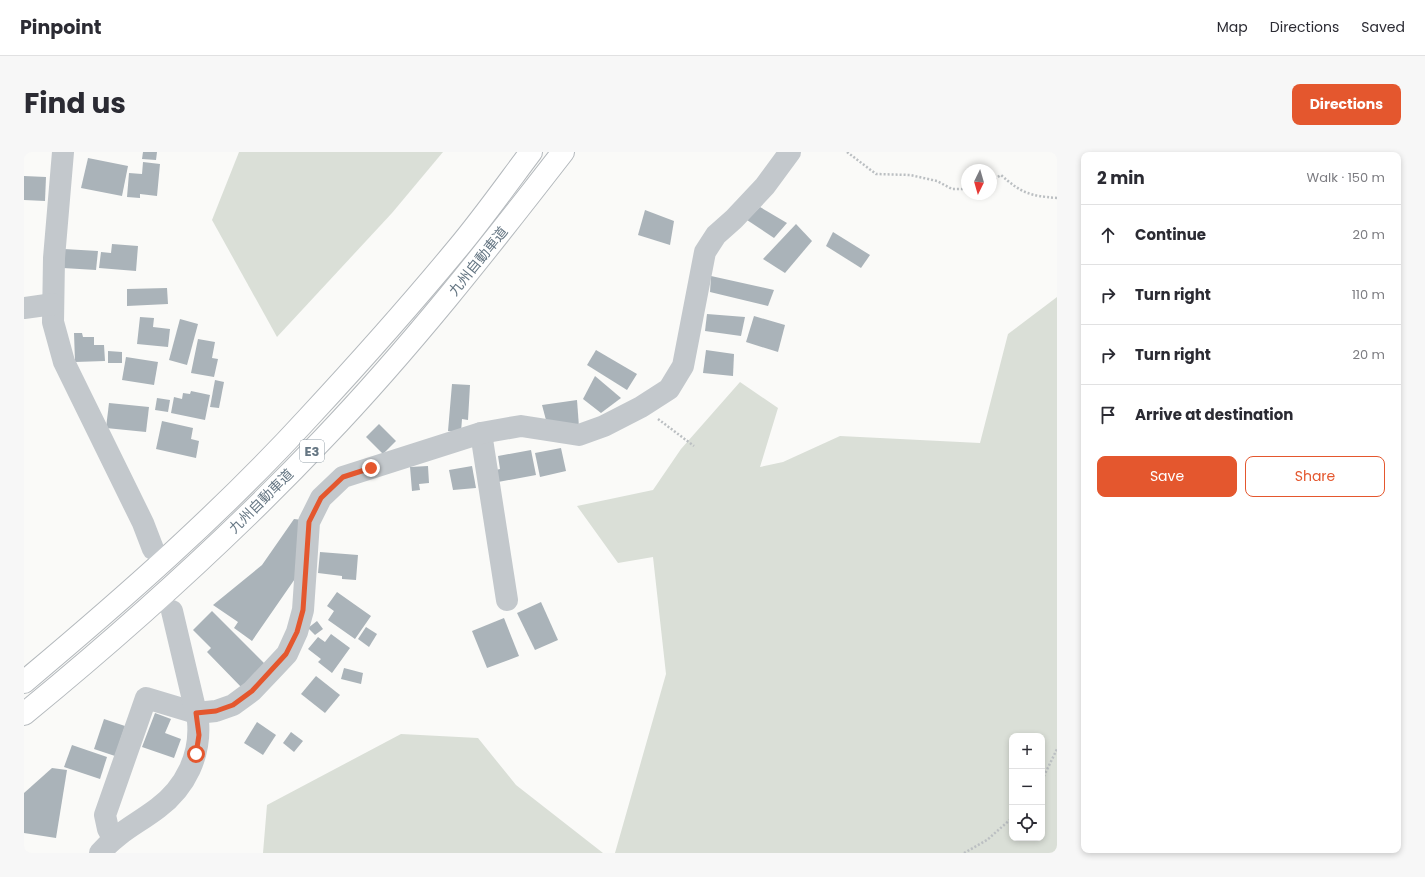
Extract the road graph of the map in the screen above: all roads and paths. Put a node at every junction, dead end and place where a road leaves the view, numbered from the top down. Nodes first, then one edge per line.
1 (63, 152) edge
2 (531, 152) edge
3 (563, 152) edge
4 (790, 152) edge
5 (847, 152) edge
6 (997, 177) edge
7 (961, 190) edge
8 (1057, 198) edge
9 (53, 304) junction
10 (24, 308) edge
11 (641, 407) junction
12 (480, 433) junction
13 (694, 446) dead end
14 (153, 549) dead end
15 (507, 600) dead end
16 (172, 611) dead end
17 (24, 682) edge
18 (196, 713) junction
19 (24, 714) edge
20 (1057, 749) edge
21 (1045, 774) edge
22 (1009, 821) edge
23 (107, 845) edge
24 (964, 853) edge

1 - 9 street
2 - 17 highway, 九州自動車道 / E3
3 - 19 highway, 九州自動車道 / E3
4 - 11 street
5 - 7 path
6 - 8 path
9 - 10 street
9 - 14 street
11 - 12 street
11 - 13 path
12 - 15 street
12 - 18 street
16 - 18 street
18 - 23 street
18 - 23 street
20 - 21 path
22 - 24 path

